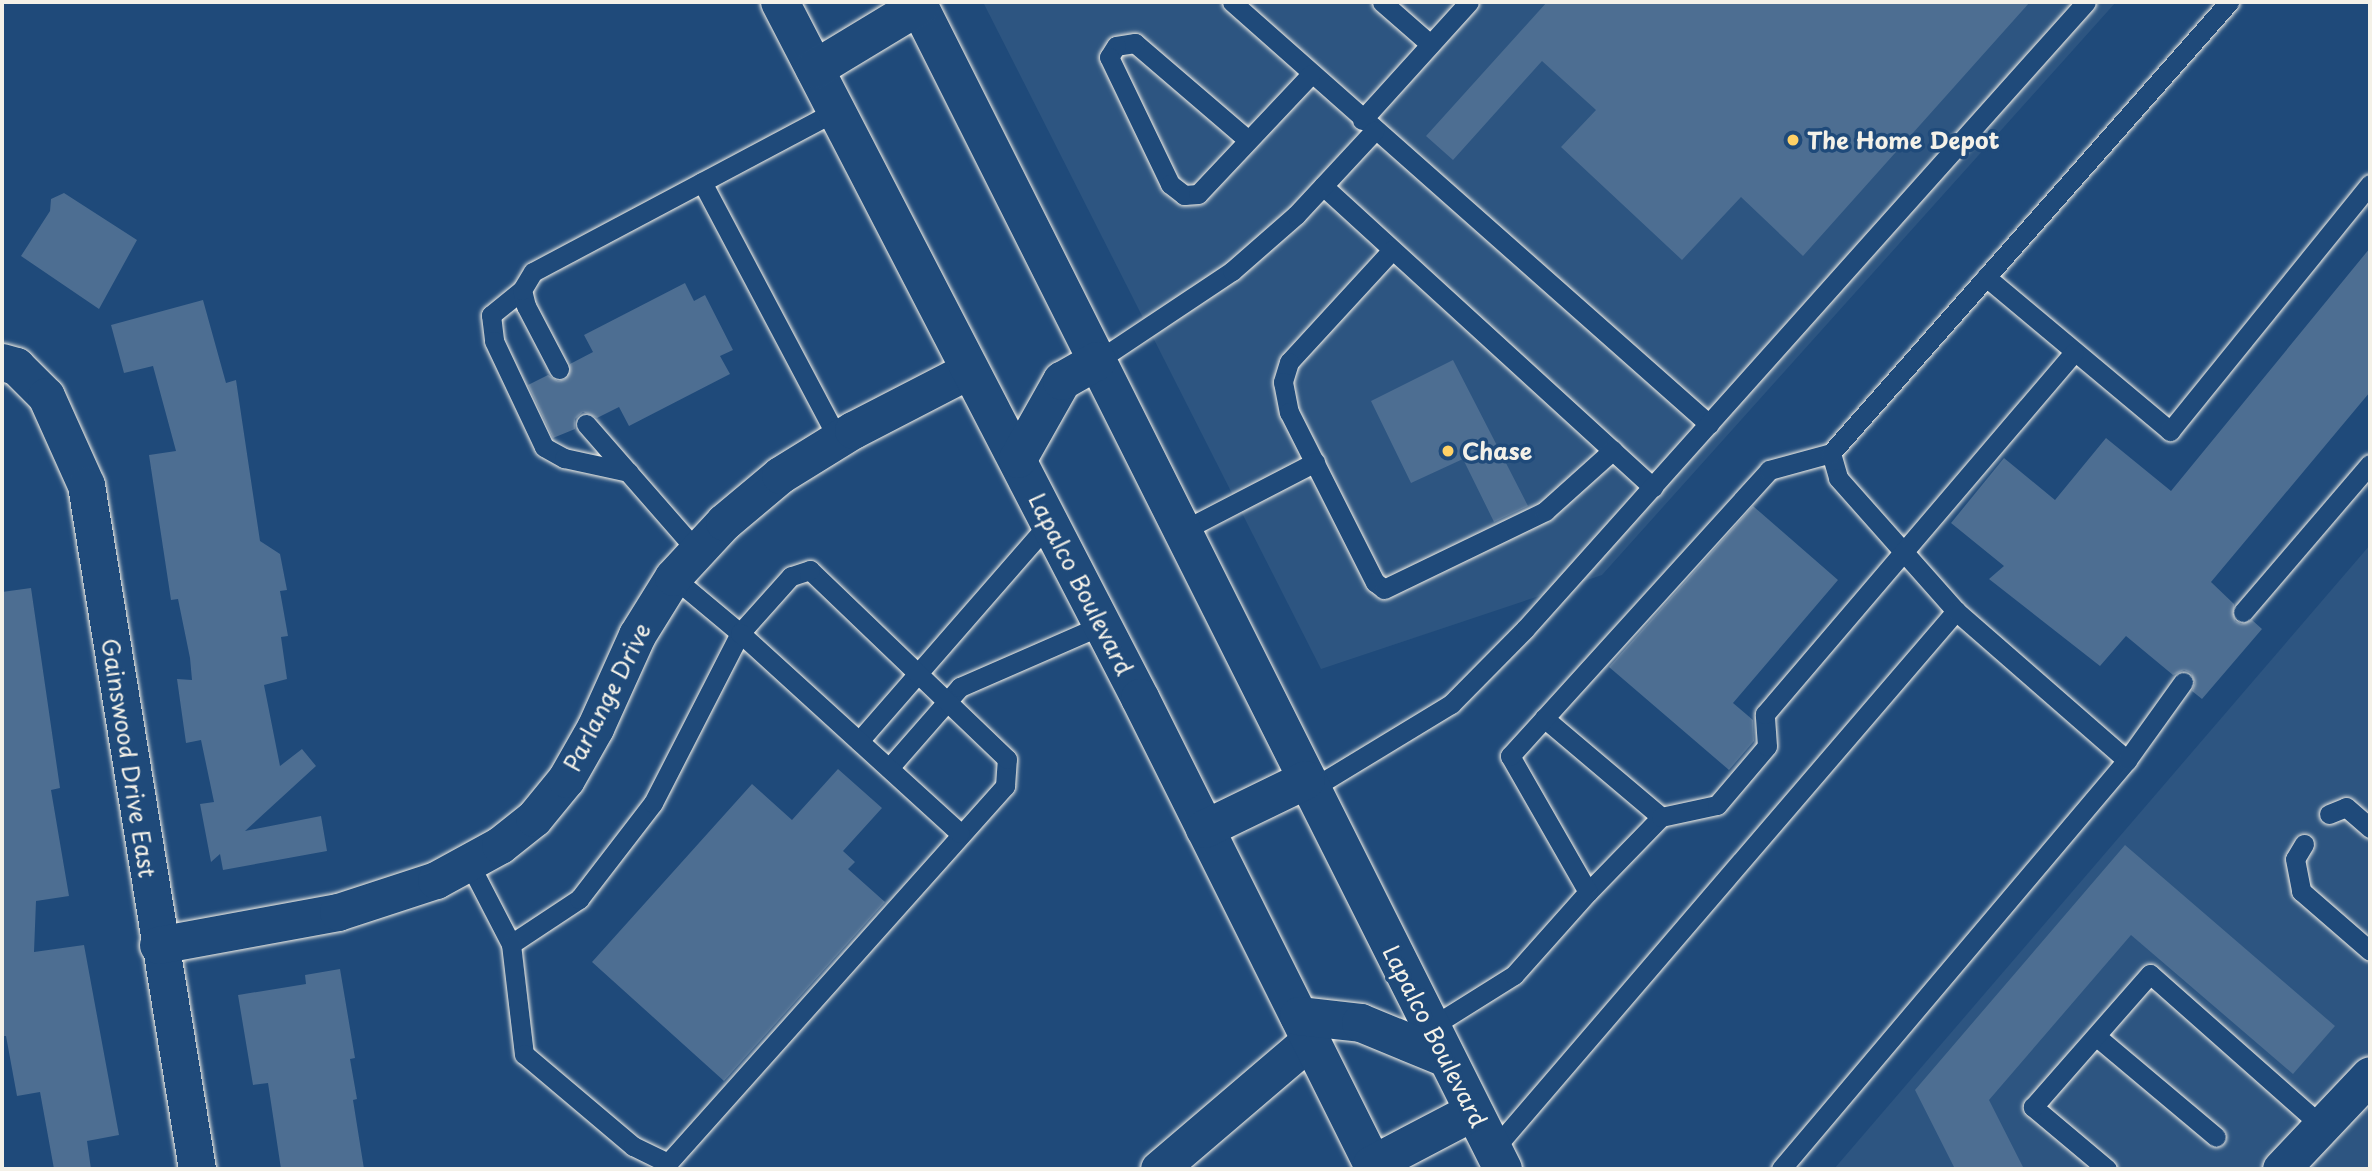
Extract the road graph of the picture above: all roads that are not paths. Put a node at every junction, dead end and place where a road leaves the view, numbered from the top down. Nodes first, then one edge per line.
1 (780, 2) edge
2 (1231, 2) edge
3 (1382, 2) edge
4 (1469, 2) edge
5 (2087, 2) edge
6 (2229, 2) edge
7 (921, 3) edge
8 (1430, 44) junction
9 (815, 69) junction
10 (1311, 74) junction
11 (836, 111) junction
12 (1368, 126) junction
13 (1248, 140) junction
14 (702, 182) junction
15 (2370, 184) edge
16 (1323, 186) junction
17 (1392, 250) junction
18 (1986, 277) junction
19 (522, 289) junction
20 (2073, 353) junction
21 (1097, 361) junction
22 (9, 364) edge
23 (559, 369) dead end
24 (970, 370) junction
25 (586, 424) dead end
26 (1709, 424) junction
27 (838, 439) junction
28 (1613, 450) junction
29 (1831, 453) junction
30 (1018, 459) junction
31 (1315, 462) junction
32 (2370, 464) edge
33 (629, 472) junction
34 (1653, 487) junction
35 (1049, 523) junction
36 (1182, 531) junction
37 (1904, 552) junction
38 (685, 564) junction
39 (1956, 611) junction
40 (2243, 612) dead end
41 (1102, 625) junction
42 (740, 633) junction
43 (920, 674) junction
44 (2183, 682) dead end
45 (948, 701) junction
46 (1544, 718) junction
47 (859, 741) junction
48 (2127, 760) junction
49 (889, 768) junction
50 (1309, 784) junction
51 (2329, 814) dead end
52 (1661, 817) junction
53 (2370, 828) edge
54 (1205, 829) junction
55 (960, 833) junction
56 (2304, 844) dead end
57 (469, 863) junction
58 (1588, 892) junction
59 (511, 944) junction
60 (158, 945) junction
61 (2370, 951) edge
62 (1304, 1028) junction
63 (2096, 1037) junction
64 (1438, 1042) junction
65 (2370, 1075) edge
66 (1473, 1112) junction
67 (2322, 1126) junction
68 (2216, 1137) dead end
69 (1498, 1160) edge
70 (1373, 1167) edge
71 (197, 1169) edge
72 (1159, 1169) edge
73 (1781, 1169) edge
74 (2107, 1169) edge
75 (2281, 1169) edge

1 - 9 main road, Lapalco Boulevard
2 - 10 lane
3 - 8 lane
4 - 8 lane
5 - 26 lane
6 - 18 lane
7 - 9 main road
7 - 21 main road, Lapalco Boulevard
8 - 12 lane
9 - 11 main road, Lapalco Boulevard
10 - 12 lane
10 - 13 lane
11 - 14 lane
11 - 24 main road, Lapalco Boulevard
12 - 16 lane
12 - 26 lane
13 - 13 lane
14 - 19 lane
14 - 27 lane
15 - 20 lane
16 - 17 lane
16 - 21 lane
17 - 28 lane
17 - 31 lane
18 - 20 lane
18 - 29 lane
19 - 23 lane
19 - 33 lane
20 - 37 lane
21 - 30 main road
21 - 36 main road, Lapalco Boulevard
22 - 60 street, Gainswood Drive East
24 - 27 street, Parlange Drive
24 - 30 main road, Lapalco Boulevard
25 - 33 lane
26 - 34 lane
27 - 38 street, Parlange Drive
28 - 31 lane
28 - 34 lane
29 - 37 lane
29 - 46 lane
30 - 35 main road, Lapalco Boulevard
31 - 36 lane
32 - 40 lane
33 - 38 lane
34 - 50 lane
35 - 41 main road, Lapalco Boulevard
35 - 43 lane
36 - 50 main road, Lapalco Boulevard
37 - 39 lane
37 - 52 lane
38 - 42 lane
38 - 57 street, Parlange Drive
39 - 48 lane
39 - 69 lane
41 - 45 lane
41 - 54 main road, Lapalco Boulevard
42 - 43 lane
42 - 47 lane
42 - 59 lane
43 - 45 lane
43 - 47 lane
44 - 48 lane
45 - 49 lane
45 - 55 lane
46 - 52 lane
46 - 58 lane
47 - 49 lane
48 - 73 lane
49 - 55 lane
50 - 54 main road
50 - 64 main road, Lapalco Boulevard
51 - 53 lane
52 - 58 lane
54 - 62 main road, Lapalco Boulevard
55 - 59 lane
56 - 61 lane
57 - 59 lane
57 - 60 street, Parlange Drive
58 - 64 lane
60 - 71 street, Gainswood Drive East
62 - 64 main road
62 - 70 main road, Lapalco Boulevard
62 - 72 street
63 - 67 lane
63 - 68 lane
63 - 74 lane
64 - 66 main road, Lapalco Boulevard
65 - 67 street
66 - 69 main road, Lapalco Boulevard
66 - 70 main road
67 - 75 street

